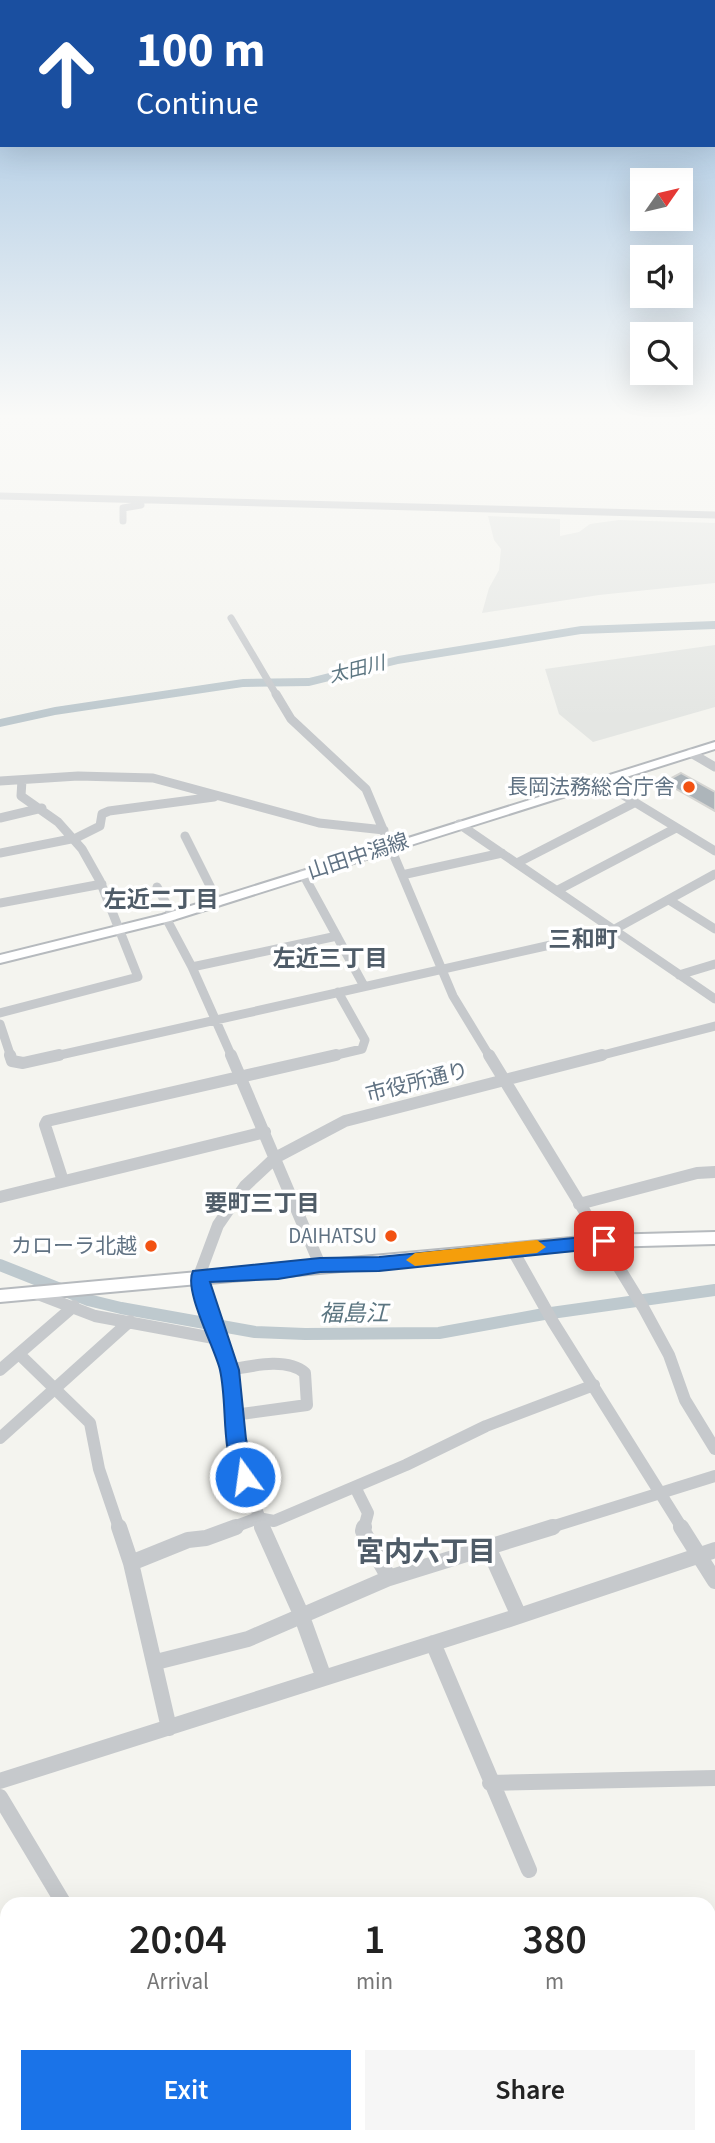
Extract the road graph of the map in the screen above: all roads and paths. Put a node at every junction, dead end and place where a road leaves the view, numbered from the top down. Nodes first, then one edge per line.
1 (122, 518) edge
2 (123, 521) dead end
3 (231, 618) dead end
4 (715, 745) edge
5 (691, 753) junction
6 (715, 767) edge
7 (22, 780) junction
8 (0, 781) edge
9 (600, 781) junction
10 (217, 796) junction
11 (634, 803) junction
12 (42, 808) junction
13 (0, 818) edge
14 (459, 824) junction
15 (676, 828) junction
16 (384, 830) junction
17 (185, 836) dead end
18 (76, 838) junction
19 (390, 846) junction
20 (715, 851) edge
21 (0, 853) edge
22 (502, 853) junction
23 (517, 863) junction
24 (303, 874) junction
25 (715, 874) edge
26 (402, 875) junction
27 (102, 884) junction
28 (157, 887) dead end
29 (558, 890) junction
30 (668, 900) junction
31 (218, 902) junction
32 (0, 903) edge
33 (169, 917) junction
34 (615, 929) junction
35 (715, 929) edge
36 (121, 932) junction
37 (337, 936) junction
38 (0, 959) edge
39 (715, 964) edge
40 (192, 967) junction
41 (442, 970) junction
42 (679, 975) junction
43 (364, 986) junction
44 (338, 992) junction
45 (715, 999) edge
46 (0, 1013) edge
47 (212, 1020) junction
48 (0, 1024) edge
49 (715, 1026) edge
50 (239, 1076) junction
51 (504, 1079) junction
52 (265, 1132) junction
53 (275, 1158) junction
54 (715, 1172) edge
55 (63, 1181) junction
56 (0, 1197) edge
57 (579, 1204) junction
58 (715, 1238) edge
59 (604, 1241) junction
60 (512, 1249) junction
61 (320, 1265) junction
62 (200, 1276) junction
63 (42, 1292) junction
64 (0, 1296) edge
65 (74, 1306) junction
66 (130, 1321) junction
67 (218, 1335) junction
68 (19, 1354) junction
69 (0, 1370) edge
70 (229, 1370) junction
71 (594, 1385) junction
72 (57, 1389) junction
73 (234, 1415) junction
74 (0, 1438) edge
75 (715, 1449) edge
76 (715, 1476) edge
77 (355, 1487) junction
78 (663, 1494) junction
79 (258, 1518) junction
80 (488, 1548) junction
81 (715, 1550) edge
82 (699, 1555) junction
83 (131, 1563) junction
84 (389, 1578) junction
85 (715, 1581) edge
86 (301, 1614) junction
87 (519, 1616) junction
88 (433, 1643) junction
89 (156, 1662) junction
90 (324, 1678) junction
91 (169, 1728) junction
92 (715, 1778) edge
93 (0, 1781) edge
94 (491, 1783) junction
95 (0, 1797) edge
96 (529, 1870) dead end
97 (60, 1897) edge

1 - 2 street
3 - 16 street
4 - 5 main road, 山田中潟線
5 - 6 street
5 - 9 main road, 山田中潟線
7 - 8 street
7 - 10 street
7 - 12 street
9 - 11 street
9 - 14 main road, 山田中潟線
10 - 16 street
10 - 18 street
11 - 15 street
11 - 23 street
12 - 13 street
12 - 18 street
14 - 19 main road, 山田中潟線
14 - 22 street
15 - 20 street
15 - 29 street
16 - 19 street
17 - 31 street
18 - 21 street
18 - 27 street
19 - 24 main road, 山田中潟線
19 - 26 street
22 - 23 street
22 - 26 street
23 - 29 street
24 - 31 main road, 山田中潟線
24 - 37 street
25 - 30 street
26 - 41 street
27 - 32 street
27 - 36 street
28 - 33 street
29 - 34 street
30 - 34 street
30 - 35 street
31 - 33 main road, 山田中潟線
33 - 36 main road, 山田中潟線
33 - 40 street
34 - 41 street
34 - 42 street
36 - 38 main road, 山田中潟線
36 - 46 street
37 - 40 street
37 - 43 street
39 - 42 street
40 - 47 street
41 - 43 street
41 - 51 street
42 - 45 street
43 - 44 street
44 - 47 street
44 - 50 street
47 - 48 street
47 - 50 street
49 - 51 street, 市役所通り
50 - 52 street
50 - 55 street
51 - 53 street, 市役所通り
51 - 57 street
52 - 53 street
52 - 55 street
53 - 61 street
53 - 62 street, 市役所通り
54 - 57 street
55 - 56 street
57 - 59 street
58 - 59 main road
59 - 60 main road
59 - 75 street
60 - 61 main road
60 - 71 street
61 - 62 main road
62 - 63 main road
62 - 67 street
63 - 64 main road
63 - 65 street
65 - 66 street
65 - 68 street
66 - 67 street
66 - 72 street
67 - 70 street
68 - 69 street
68 - 72 street
70 - 73 street
70 - 73 street
71 - 77 street
71 - 78 street
72 - 74 street
72 - 83 street
73 - 79 street
76 - 78 street
77 - 79 street
77 - 84 street
78 - 80 street
78 - 82 street
79 - 83 street
79 - 86 street
80 - 84 street
80 - 87 street
81 - 82 street
82 - 85 street
82 - 87 street
83 - 89 street
84 - 86 street
86 - 89 street
86 - 90 street
87 - 88 street
88 - 90 street
88 - 94 street
89 - 91 street
90 - 91 street
91 - 93 street
92 - 94 street
94 - 96 street
95 - 97 street

